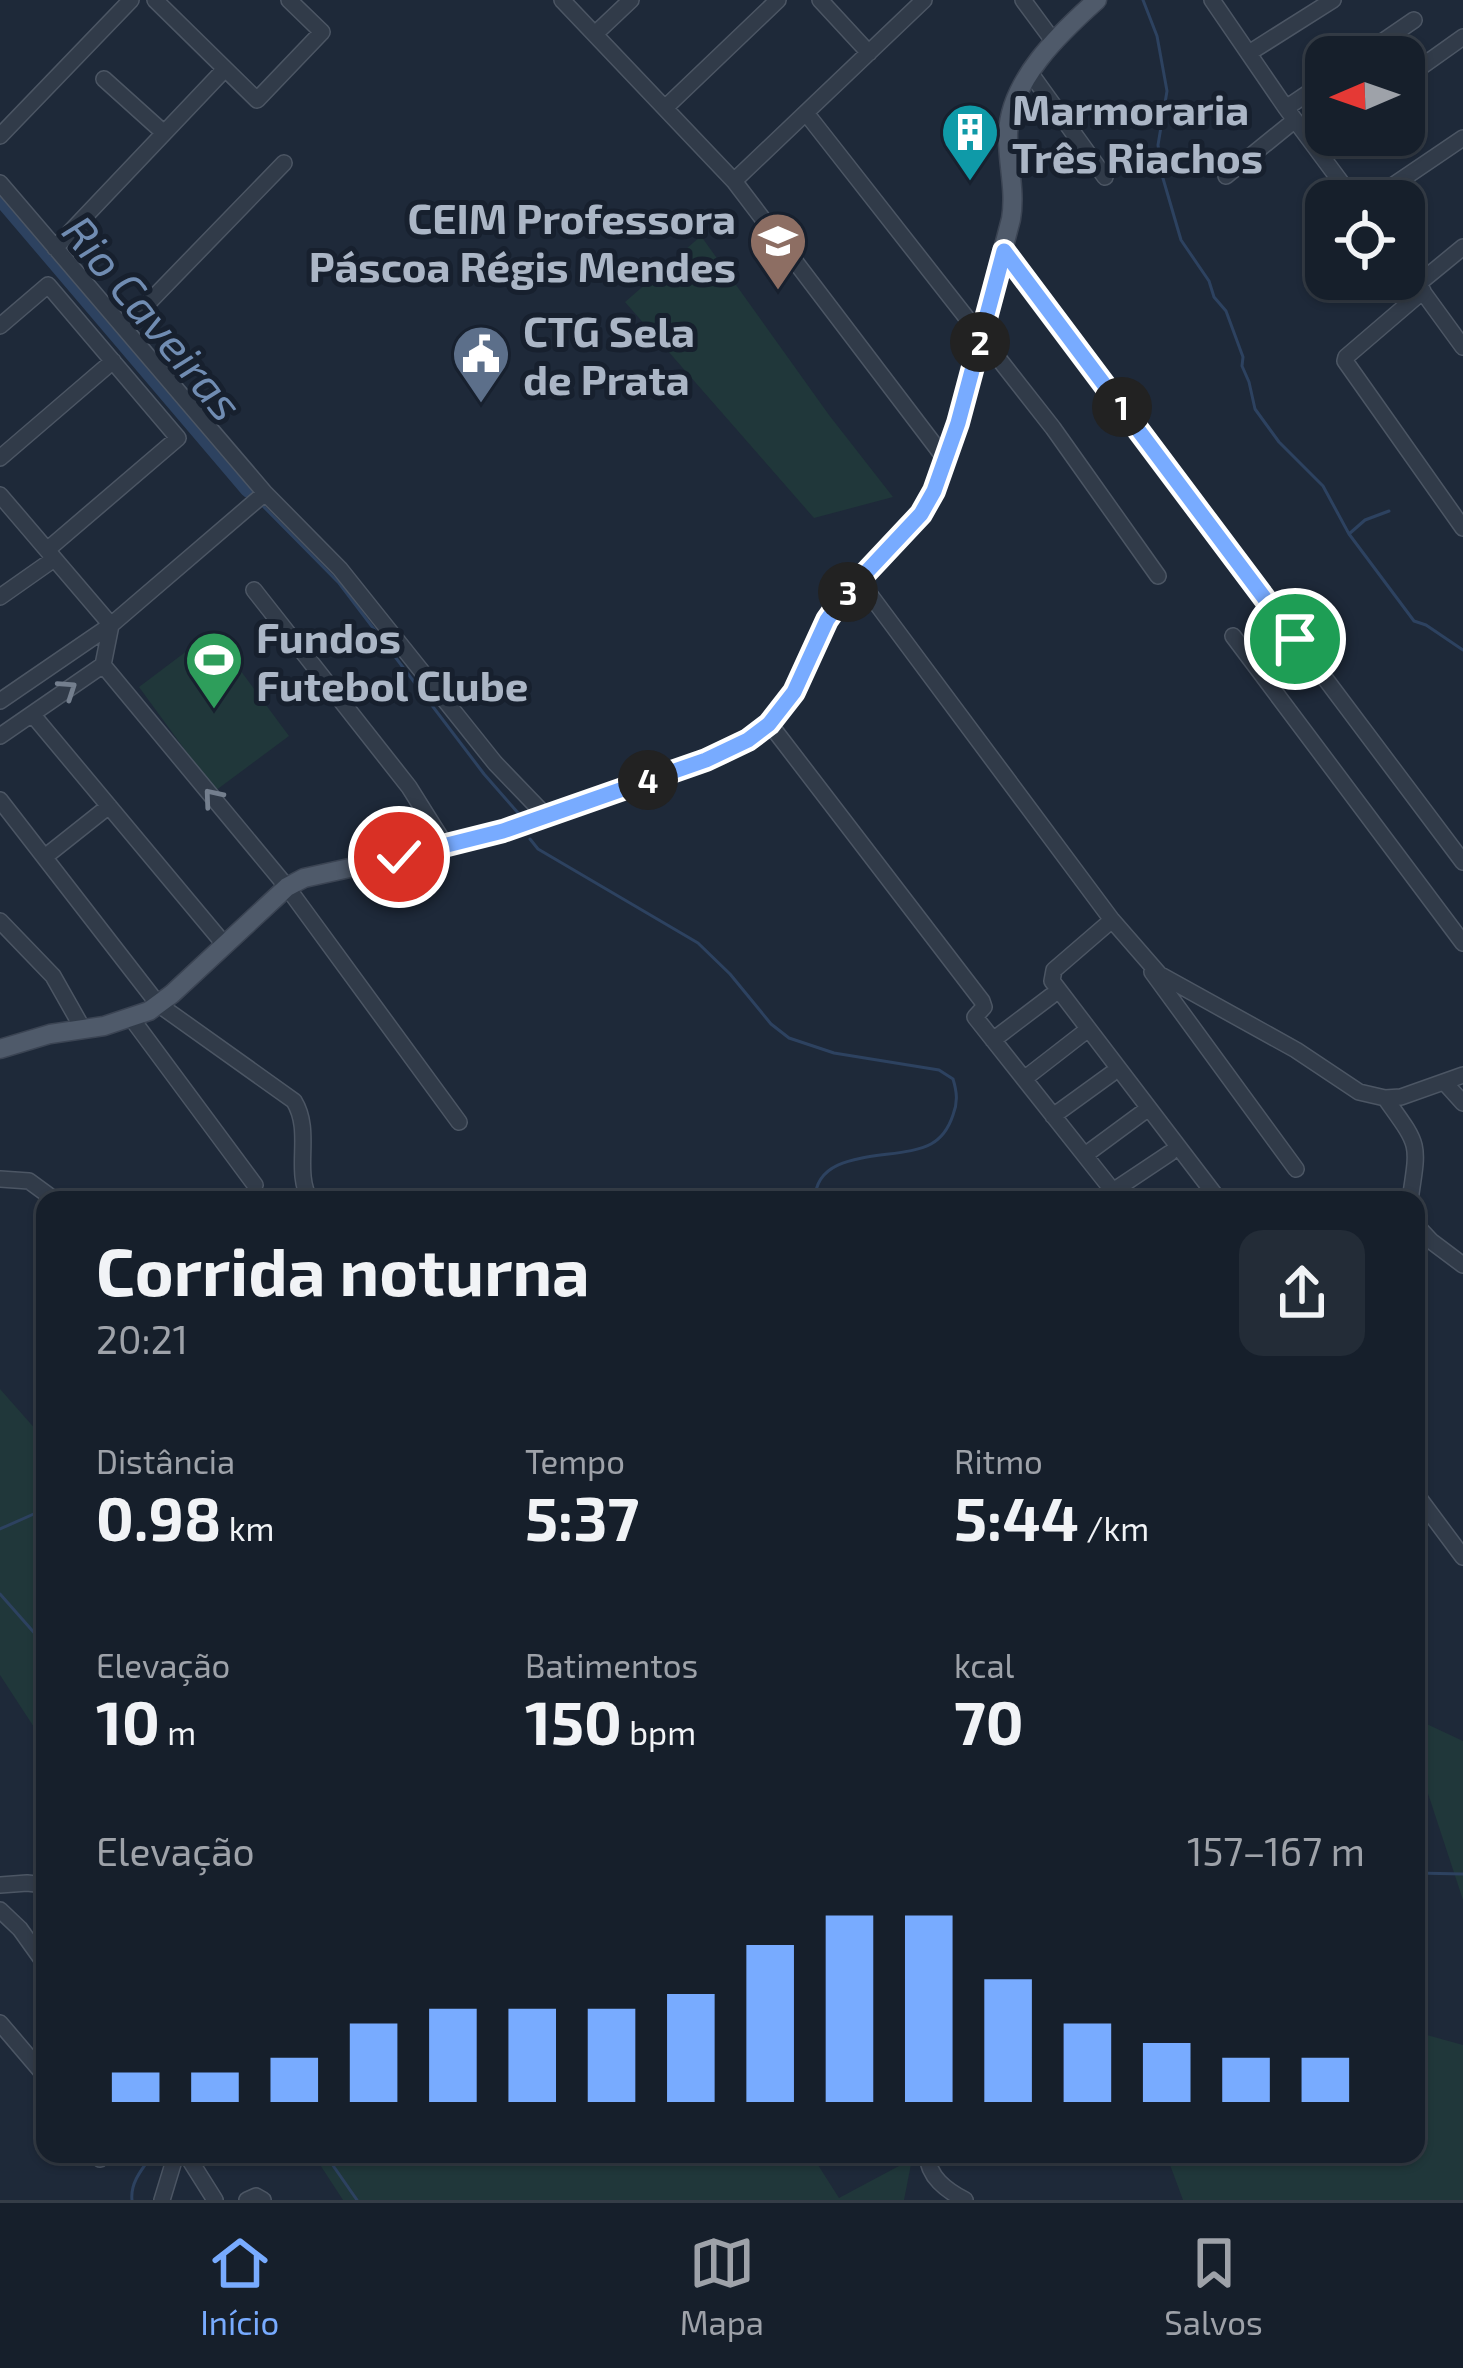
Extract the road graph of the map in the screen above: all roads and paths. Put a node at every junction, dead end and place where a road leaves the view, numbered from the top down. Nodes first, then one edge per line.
1 (131, 0) edge
2 (155, 0) edge
3 (289, 0) edge
4 (562, 0) edge
5 (631, 0) edge
6 (778, 0) edge
7 (820, 0) edge
8 (924, 0) edge
9 (1023, 0) edge
10 (1096, 0) edge
11 (1212, 0) edge
12 (1333, 0) edge
13 (1414, 20) dead end
14 (595, 34) junction
15 (1391, 36) edge
16 (1463, 37) edge
17 (1054, 42) junction
18 (869, 52) junction
19 (1249, 53) junction
20 (1425, 65) edge
21 (225, 69) junction
22 (1030, 74) junction
23 (104, 80) dead end
24 (1305, 100) edge
25 (665, 107) junction
26 (806, 112) junction
27 (1291, 114) junction
28 (1305, 126) edge
29 (164, 133) junction
30 (0, 136) edge
31 (1463, 138) edge
32 (284, 163) dead end
33 (1226, 176) dead end
34 (1105, 177) dead end
35 (1401, 180) edge
36 (734, 181) junction
37 (0, 183) edge
38 (55, 248) junction
39 (1463, 248) edge
40 (1004, 251) junction
41 (1425, 283) edge
42 (1425, 295) edge
43 (1407, 300) edge
44 (0, 326) edge
45 (124, 328) junction
46 (981, 337) junction
47 (1463, 347) edge
48 (113, 362) junction
49 (0, 458) edge
50 (946, 460) junction
51 (265, 493) junction
52 (0, 495) edge
53 (1463, 528) edge
54 (51, 555) junction
55 (1158, 576) dead end
56 (859, 580) junction
57 (254, 590) dead end
58 (0, 597) edge
59 (111, 626) junction
60 (1234, 636) dead end
61 (103, 665) junction
62 (0, 701) edge
63 (32, 714) junction
64 (769, 724) junction
65 (0, 736) edge
66 (0, 800) edge
67 (109, 806) junction
68 (546, 816) junction
69 (446, 846) junction
70 (46, 856) junction
71 (1463, 862) edge
72 (287, 887) junction
73 (1112, 920) junction
74 (0, 921) edge
75 (1463, 943) edge
76 (224, 944) junction
77 (1144, 960) junction
78 (1051, 997) dead end
79 (158, 1004) junction
80 (132, 1018) junction
81 (82, 1029) junction
82 (1082, 1034) dead end
83 (993, 1040) junction
84 (0, 1049) edge
85 (1111, 1074) dead end
86 (1463, 1075) edge
87 (1024, 1079) junction
88 (1445, 1083) junction
89 (1385, 1099) junction
90 (1463, 1103) edge
91 (1142, 1113) dead end
92 (1053, 1116) junction
93 (459, 1122) dead end
94 (1170, 1153) dead end
95 (1084, 1155) junction
96 (1296, 1168) dead end
97 (0, 1179) edge
98 (255, 1185) dead end
99 (43, 1191) edge
100 (305, 1191) edge
101 (1212, 1191) edge
102 (1410, 1191) edge
103 (1425, 1235) edge
104 (1463, 1265) edge
105 (1425, 1506) edge
106 (1463, 1557) edge
107 (36, 1884) edge
108 (0, 1885) edge
109 (0, 1910) edge
110 (36, 1952) edge
111 (0, 2024) edge
112 (36, 2066) edge
113 (173, 2163) edge
114 (192, 2163) edge
115 (928, 2163) edge
116 (947, 2194) edge
117 (162, 2200) edge
118 (215, 2200) edge
119 (247, 2200) edge
120 (263, 2200) edge
121 (965, 2200) edge

1 - 30 street
2 - 21 street
3 - 21 street
4 - 14 street
5 - 14 street
6 - 25 street
7 - 18 street
8 - 18 street
9 - 17 street
10 - 17 main road
11 - 19 street
12 - 19 street
13 - 15 street
14 - 25 street
16 - 20 street
17 - 22 main road
18 - 26 street
19 - 27 street
21 - 29 street
22 - 34 street
22 - 40 main road
23 - 29 street
24 - 27 street
25 - 36 street
26 - 36 street
26 - 46 street
27 - 28 street
27 - 33 street
29 - 38 street
31 - 35 street
32 - 45 street
36 - 50 street
37 - 38 street
38 - 45 street
39 - 41 street
40 - 46 main road
40 - 71 street
42 - 47 street
43 - 53 street
44 - 48 street
45 - 51 street
46 - 50 main road
46 - 55 street
48 - 49 street
48 - 54 street
50 - 56 main road
51 - 59 street
51 - 68 street
52 - 54 street
54 - 58 street
54 - 59 street
56 - 64 main road
56 - 73 street
57 - 69 street
59 - 61 street
59 - 62 street
60 - 75 street
63 -> 61 street
72 -> 61 street
63 - 65 street
63 - 67 street
64 - 68 main road
64 - 83 street
66 - 70 street
67 - 70 street
67 - 76 street
68 - 69 main road
69 - 72 main road
70 - 79 street
72 - 76 main road
72 - 93 street
73 - 77 street
73 - 101 street
74 - 81 street
76 - 79 main road
77 - 89 street
77 - 96 street
78 - 83 street
79 - 80 main road
79 - 100 street
80 - 81 main road
80 - 98 street
81 - 84 main road
82 - 87 street
83 - 87 street
85 - 92 street
86 - 88 street
87 - 92 street
88 - 89 street
88 - 90 street
89 - 102 street
91 - 95 street
92 - 95 street
94 - 95 street
97 - 99 street
103 - 104 street
105 - 106 street
107 - 108 street
109 - 110 street
111 - 112 street
113 - 117 street
114 - 118 street
115 - 116 street
116 - 121 street
119 - 120 street

